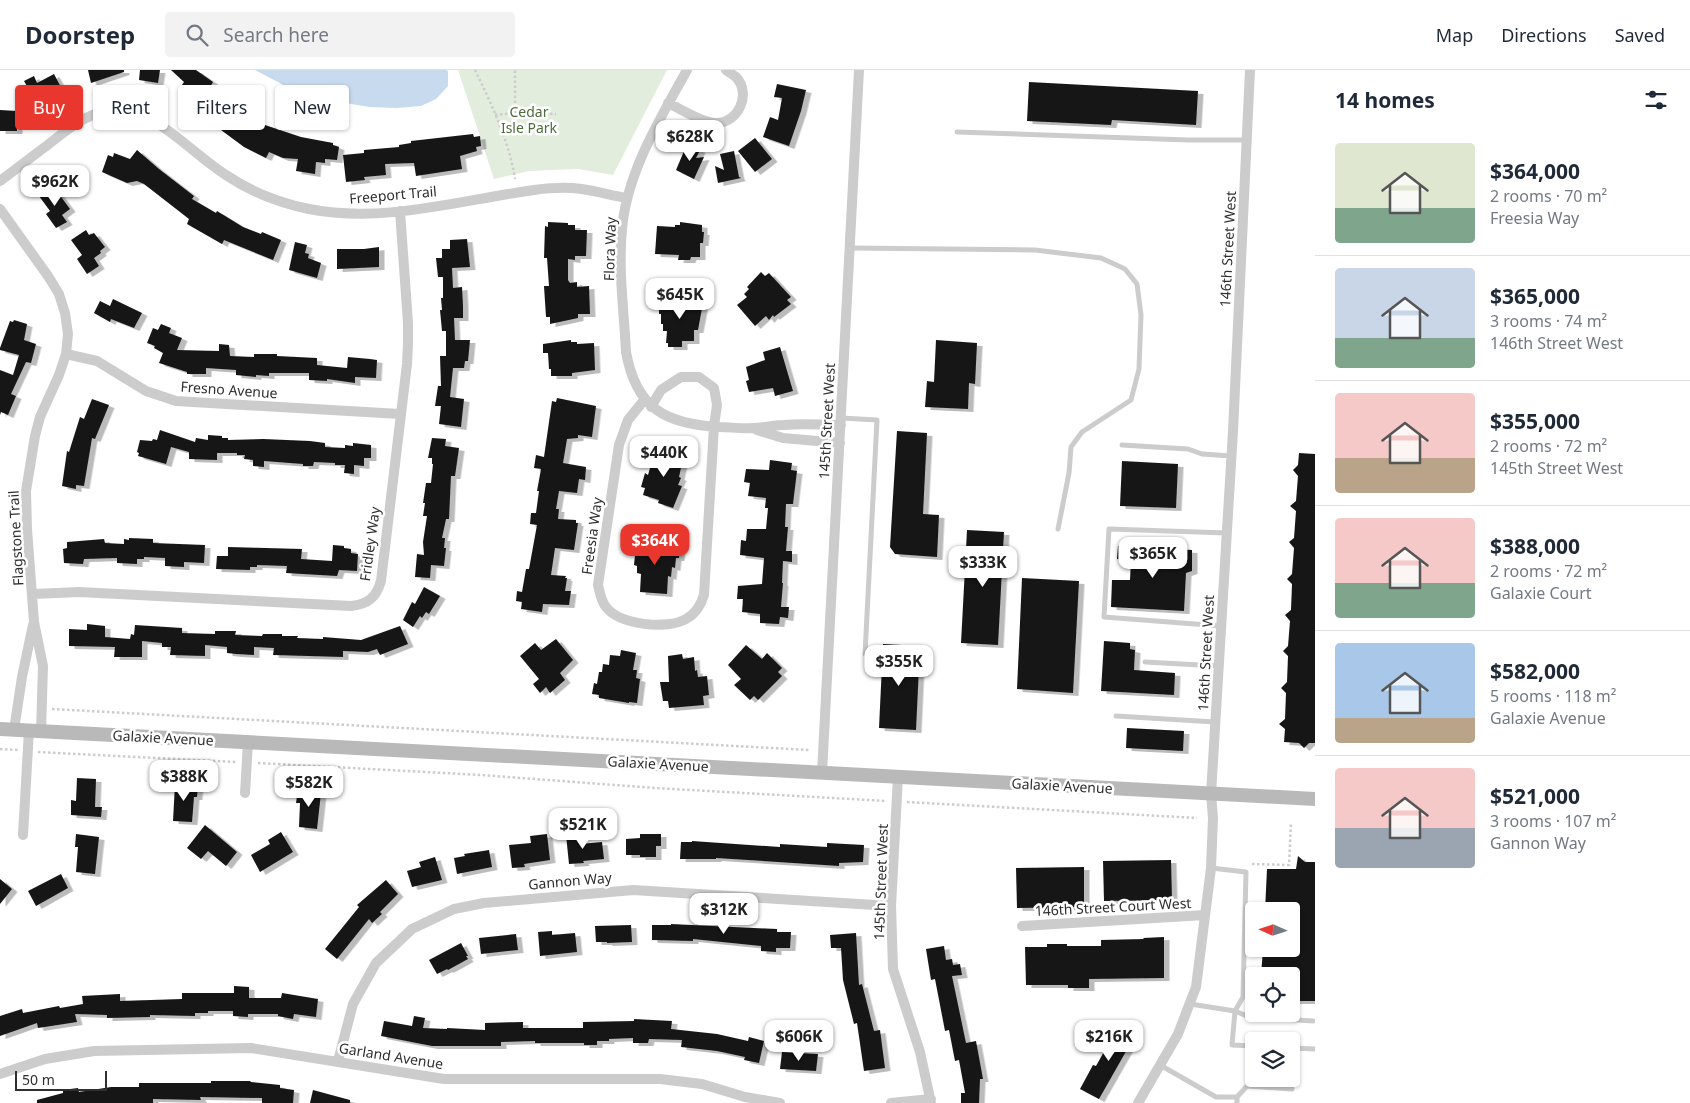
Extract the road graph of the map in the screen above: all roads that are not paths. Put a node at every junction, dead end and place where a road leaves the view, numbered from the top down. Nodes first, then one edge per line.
1 (687, 70) edge
2 (726, 70) edge
3 (859, 70) edge
4 (1250, 70) edge
5 (668, 103) junction
6 (957, 132) dead end
7 (1246, 140) junction
8 (0, 181) edge
9 (627, 198) junction
10 (0, 209) edge
11 (400, 211) junction
12 (850, 248) junction
13 (66, 354) junction
14 (648, 403) junction
15 (400, 414) junction
16 (841, 422) junction
17 (714, 426) junction
18 (754, 428) junction
19 (840, 443) junction
20 (1122, 446) dead end
21 (1231, 456) junction
22 (1058, 530) dead end
23 (1227, 533) junction
24 (33, 594) junction
25 (34, 622) junction
26 (1221, 626) junction
27 (865, 654) dead end
28 (1145, 662) dead end
29 (1218, 666) junction
30 (1116, 716) dead end
31 (1215, 722) junction
32 (7, 729) edge
33 (35, 731) junction
34 (248, 742) junction
35 (822, 773) junction
36 (898, 777) junction
37 (245, 793) dead end
38 (1211, 794) junction
39 (1315, 799) edge
40 (22, 835) dead end
41 (1211, 868) junction
42 (891, 906) junction
43 (1205, 915) junction
44 (1022, 926) dead end
45 (1190, 1004) junction
46 (1235, 1010) junction
47 (1314, 1021) dead end
48 (1245, 1046) edge
49 (1300, 1048) edge
50 (1315, 1049) edge
51 (338, 1061) junction
52 (1160, 1065) junction
53 (0, 1074) edge
54 (1292, 1089) dead end
55 (1237, 1100) edge
56 (931, 1101) edge
57 (780, 1103) edge
58 (891, 1103) edge
59 (1138, 1103) edge

1 - 5 street, Flora Way
2 - 5 street
3 - 12 street, 145th Street West
4 - 7 street, 146th Street West
5 - 9 street, Flora Way
6 - 7 lane
7 - 21 street, 146th Street West
8 - 11 street, Freeport Trail
9 - 11 street, Freeport Trail
9 - 14 street, Flora Way
10 - 13 street, Flagstone Trail
11 - 15 street, Fridley Way
12 - 16 street, 145th Street West
12 - 22 lane
13 - 15 street, Fresno Avenue
13 - 24 street, Flagstone Trail
14 - 17 street, Flora Way
14 - 17 street
14 - 17 street, Freesia Way
15 - 24 street, Fridley Way
16 - 18 street, Flora Way
16 - 19 street, 145th Street West
16 - 27 lane
17 - 18 street, Flora Way
18 - 19 street, Flora Way
19 - 35 street, 145th Street West
20 - 21 lane
21 - 23 street, 146th Street West
23 - 26 street, 146th Street West
23 - 26 lane
24 - 25 street, Flagstone Trail
25 - 32 street
25 - 33 street
26 - 29 street, 146th Street West
28 - 29 lane
29 - 31 street, 146th Street West
30 - 31 lane
31 - 38 street, 146th Street West
32 - 33 street, Galaxie Avenue
33 - 34 street, Galaxie Avenue
33 - 40 street
34 - 35 street, Galaxie Avenue
34 - 37 street
35 - 36 street, Galaxie Avenue
36 - 38 street, Galaxie Avenue
36 - 42 street, 145th Street West
38 - 39 street, Galaxie Avenue
38 - 41 street, 146th Street West
41 - 43 street, 146th Street West
41 - 46 lane
42 - 51 street, Gannon Way
42 - 56 street, 145th Street West
43 - 44 street, 146th Street Court West
43 - 45 street, 146th Street West
45 - 46 lane
45 - 52 street, 146th Street West
46 - 47 lane
46 - 48 lane
49 - 50 lane
51 - 53 street, Garland Avenue
51 - 57 street, Garland Avenue
52 - 55 lane
52 - 59 street, 146th Street West
54 - 55 lane
56 - 58 street

